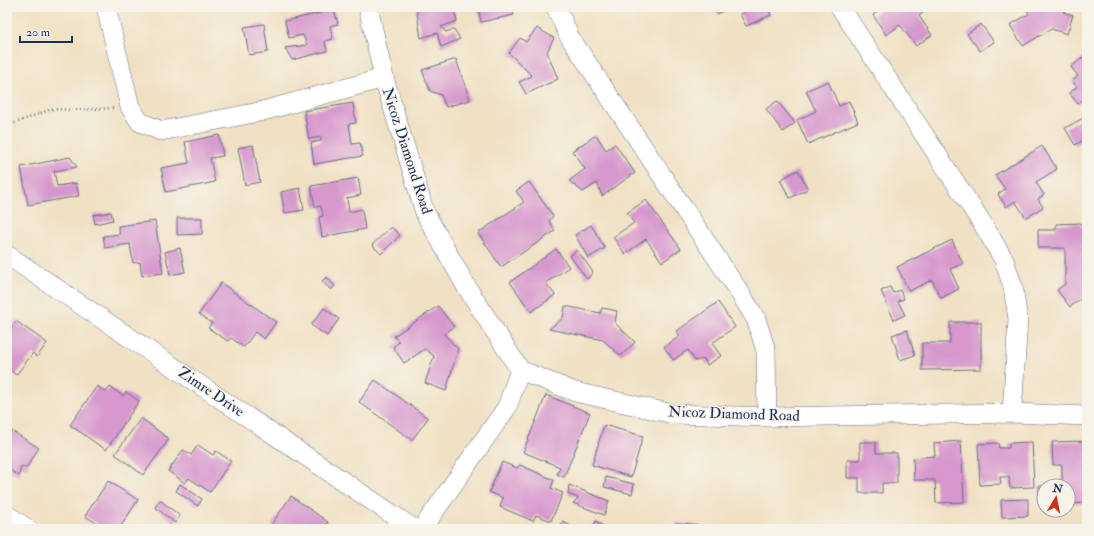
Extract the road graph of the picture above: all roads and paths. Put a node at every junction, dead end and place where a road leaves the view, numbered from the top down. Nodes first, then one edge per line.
1 (106, 7) edge
2 (368, 7) edge
3 (556, 7) edge
4 (844, 8) edge
5 (384, 78) junction
6 (130, 107) junction
7 (7, 126) edge
8 (7, 255) edge
9 (520, 370) junction
10 (1012, 413) junction
11 (1087, 416) edge
12 (767, 417) junction
13 (7, 514) edge
14 (28, 529) edge
15 (414, 529) edge
16 (422, 529) edge

1 - 6 street
2 - 5 street, Nicoz Diamond Road
3 - 12 street
4 - 10 street
5 - 6 street
5 - 9 street, Nicoz Diamond Road
6 - 7 path
8 - 15 street, Zimre Drive
9 - 12 street, Nicoz Diamond Road
9 - 16 street
10 - 11 street, Nicoz Diamond Road
10 - 12 street, Nicoz Diamond Road
13 - 14 street

